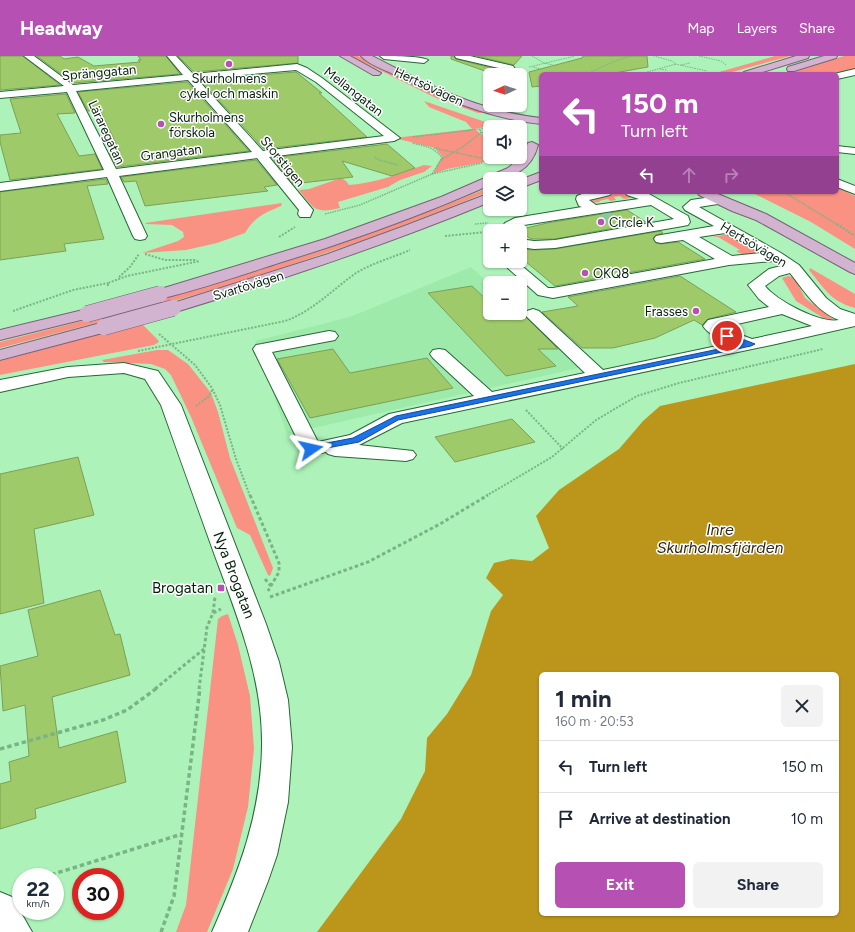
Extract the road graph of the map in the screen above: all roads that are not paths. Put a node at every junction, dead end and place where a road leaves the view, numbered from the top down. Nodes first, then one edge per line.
1 (28, 56) edge
2 (171, 56) edge
3 (344, 56) edge
4 (365, 56) edge
5 (384, 56) edge
6 (459, 56) edge
7 (805, 56) edge
8 (833, 56) edge
9 (433, 57) dead end
10 (424, 60) junction
11 (412, 63) dead end
12 (297, 67) joint
13 (510, 68) edge
14 (753, 72) edge
15 (783, 72) edge
16 (855, 72) edge
17 (839, 76) edge
18 (189, 77) junction
19 (385, 77) dead end
20 (70, 88) junction
21 (0, 95) edge
22 (429, 99) dead end
23 (490, 120) edge
24 (535, 137) edge
25 (394, 138) joint
26 (839, 149) edge
27 (855, 151) edge
28 (261, 155) junction
29 (509, 172) edge
30 (112, 174) junction
31 (539, 177) edge
32 (527, 181) edge
33 (483, 183) edge
34 (839, 184) edge
35 (0, 187) edge
36 (855, 190) edge
37 (595, 194) edge
38 (640, 194) edge
39 (719, 196) edge
40 (483, 200) edge
41 (651, 201) junction
42 (690, 207) junction
43 (670, 211) junction
44 (598, 212) junction
45 (305, 214) dead end
46 (514, 224) edge
47 (727, 228) junction
48 (140, 236) dead end
49 (687, 236) junction
50 (527, 244) edge
51 (527, 253) edge
52 (776, 256) junction
53 (729, 261) junction
54 (515, 268) edge
55 (794, 268) junction
56 (855, 269) edge
57 (784, 310) junction
58 (532, 314) dead end
59 (855, 321) edge
60 (829, 327) junction
61 (0, 335) edge
62 (329, 336) dead end
63 (751, 344) junction
64 (439, 354) dead end
65 (0, 355) edge
66 (599, 376) junction
67 (0, 386) edge
68 (488, 399) junction
69 (311, 449) junction
70 (406, 455) dead end
71 (0, 908) edge
72 (14, 932) edge
73 (230, 932) edge

1 - 20 street, Läraregatan
2 - 18 street, Storstigen
3 - 19 main road, Hertsövägen
4 - 24 main road, Hertsövägen
5 - 10 street
6 - 13 street
7 - 14 main road
8 - 15 main road
9 - 10 street
10 - 11 street
12 - 18 street, Spränggatan
12 - 25 street, Mellangatan
16 - 17 street
18 - 20 street, Spränggatan
18 - 28 street, Storstigen
20 - 21 street, Spränggatan
20 - 30 street, Läraregatan
22 - 23 main road, Hertsövägen
24 - 29 main road
25 - 28 street, Grangatan
26 - 27 street
28 - 30 street, Grangatan
28 - 45 street, Storstigen
30 - 35 street, Grangatan
30 - 48 street, Läraregatan
31 - 32 main road
33 - 61 main road, Svartövägen, bridge
34 - 36 street
37 - 44 street
38 - 41 street
39 - 42 street, Hertsövägen
39 - 56 main road, Hertsövägen
40 - 65 main road, Svartövägen, bridge
41 - 43 street
41 - 44 street
42 - 43 street
42 - 47 street, Hertsövägen
43 - 50 street
44 - 46 street
47 - 49 street
47 - 52 street, Hertsövägen
49 - 51 street
49 - 53 street
52 - 53 street
52 - 55 street, Hertsövägen
53 - 54 street
55 - 57 street
55 - 59 street, Hertsövägen
57 - 60 street
57 - 63 street
58 - 66 street
59 - 60 street
60 - 63 street
62 - 69 street
63 - 66 street
64 - 68 street
66 - 68 street
67 - 73 street, Nya Brogatan
68 - 69 street
69 - 70 street
71 - 72 street

